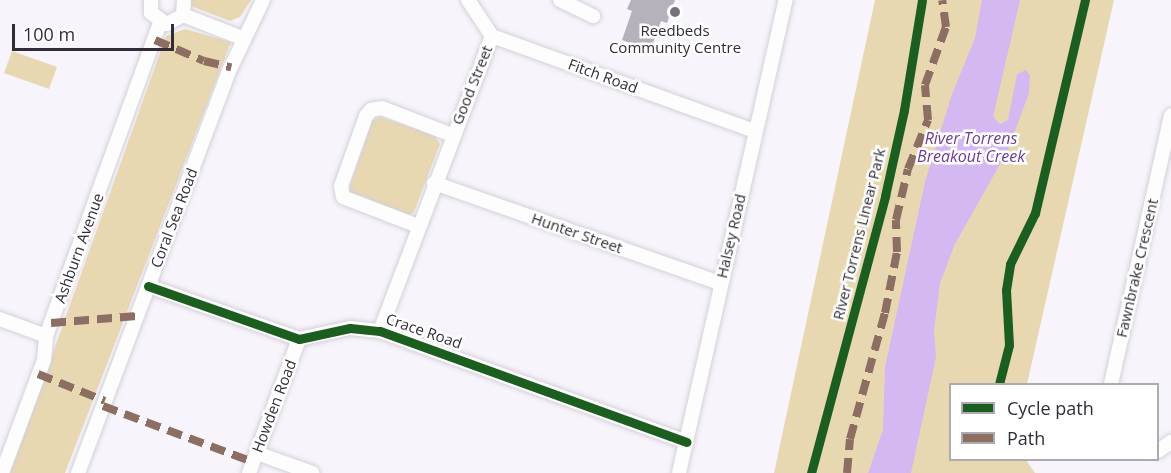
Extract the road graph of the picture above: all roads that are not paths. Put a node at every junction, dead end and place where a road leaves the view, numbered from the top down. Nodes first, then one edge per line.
1 (151, 0) edge
2 (184, 0) edge
3 (263, 0) edge
4 (468, 0) edge
5 (560, 0) edge
6 (786, 0) edge
7 (183, 15) junction
8 (593, 16) dead end
9 (160, 23) junction
10 (492, 36) junction
11 (242, 38) junction
12 (1170, 124) edge
13 (754, 131) junction
14 (452, 135) junction
15 (434, 183) junction
16 (418, 226) junction
17 (720, 284) junction
18 (148, 286) junction
19 (0, 319) edge
20 (380, 331) junction
21 (46, 336) junction
22 (299, 339) junction
23 (1111, 383) edge
24 (686, 442) junction
25 (257, 453) junction
26 (2, 473) edge
27 (78, 473) edge
28 (249, 473) edge
29 (312, 473) edge
30 (680, 473) edge

1 - 9 street
2 - 7 street
3 - 11 street, Coral Sea Road
4 - 10 street
5 - 8 street
6 - 13 street, Halsey Road
7 - 9 street
7 - 11 street
9 - 21 street, Ashburn Avenue
10 - 13 street, Fitch Road
10 - 14 street, Good Street
11 - 18 street, Coral Sea Road
12 - 23 street, Fawnbrake Crescent
13 - 17 street, Halsey Road
14 - 15 street, Good Street
14 - 16 street, Good Street
15 - 16 street, Good Street
15 - 17 street, Hunter Street
16 - 20 street, Good Street
17 - 24 street, Halsey Road
18 - 22 street
18 - 27 street, Coral Sea Road
19 - 21 street
20 - 22 street, Crace Road
20 - 24 street, Crace Road
21 - 26 street, Ashburn Avenue
22 - 25 street, Howden Road
24 - 30 street, Halsey Road
25 - 28 street, Howden Road
25 - 29 street

